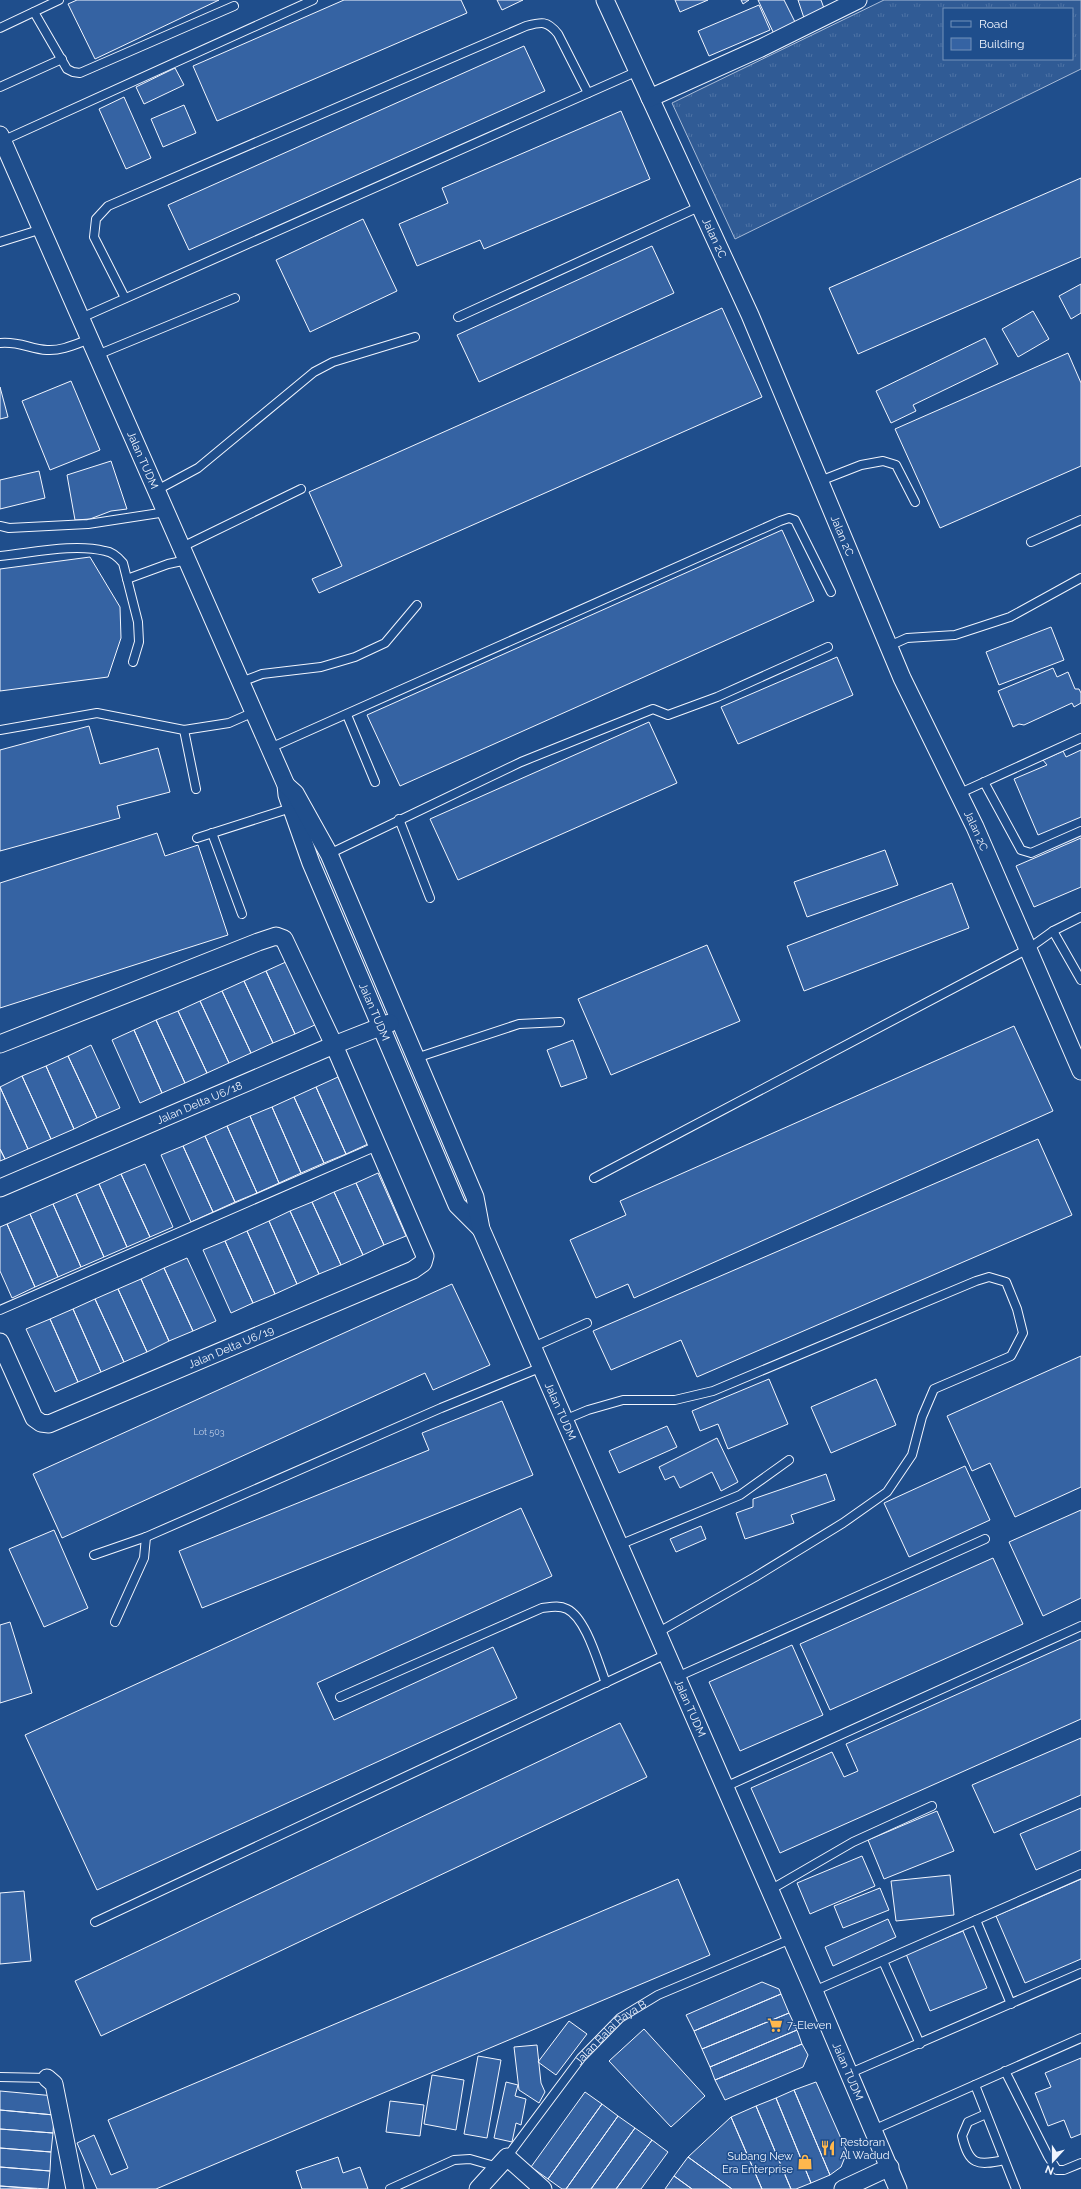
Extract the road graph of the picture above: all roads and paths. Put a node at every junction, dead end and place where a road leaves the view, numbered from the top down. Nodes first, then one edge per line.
1 (59, 0) edge
2 (313, 0) edge
3 (605, 0) edge
4 (858, 0) edge
5 (234, 6) dead end
6 (34, 12) junction
7 (0, 28) edge
8 (62, 59) junction
9 (638, 71) junction
10 (0, 87) edge
11 (588, 93) junction
12 (650, 98) junction
13 (1, 138) edge
14 (700, 206) junction
15 (42, 229) junction
16 (0, 242) edge
17 (125, 298) junction
18 (235, 298) dead end
19 (458, 317) dead end
20 (81, 318) junction
21 (415, 337) dead end
22 (90, 339) junction
23 (0, 343) edge
24 (97, 355) junction
25 (820, 481) junction
26 (301, 489) dead end
27 (157, 490) junction
28 (914, 502) dead end
29 (166, 512) junction
30 (1081, 520) edge
31 (0, 526) edge
32 (1031, 542) dead end
33 (184, 553) junction
34 (0, 556) edge
35 (1081, 578) edge
36 (127, 579) junction
37 (831, 592) dead end
38 (416, 605) dead end
39 (889, 646) junction
40 (828, 647) dead end
41 (133, 662) dead end
42 (241, 682) junction
43 (254, 712) junction
44 (347, 715) junction
45 (0, 730) edge
46 (184, 730) junction
47 (1081, 738) edge
48 (270, 748) junction
49 (375, 782) dead end
50 (984, 782) junction
51 (286, 785) junction
52 (196, 789) dead end
53 (958, 794) junction
54 (291, 808) junction
55 (399, 819) junction
56 (1081, 831) edge
57 (212, 833) junction
58 (197, 838) dead end
59 (329, 854) junction
60 (430, 898) dead end
61 (242, 914) dead end
62 (1081, 917) edge
63 (1053, 931) junction
64 (1028, 949) junction
65 (1081, 980) edge
66 (400, 1019) junction
67 (560, 1022) dead end
68 (380, 1027) junction
69 (0, 1044) edge
70 (334, 1045) junction
71 (416, 1058) junction
72 (1081, 1071) edge
73 (377, 1146) junction
74 (594, 1178) dead end
75 (0, 1188) edge
76 (481, 1229) junction
77 (0, 1310) edge
78 (587, 1323) dead end
79 (0, 1342) edge
80 (532, 1347) junction
81 (542, 1367) junction
82 (564, 1420) junction
83 (789, 1460) dead end
84 (146, 1537) junction
85 (985, 1539) dead end
86 (619, 1545) junction
87 (94, 1555) dead end
88 (115, 1622) dead end
89 (1081, 1626) edge
90 (657, 1632) junction
91 (667, 1654) junction
92 (677, 1677) junction
93 (606, 1683) junction
94 (340, 1697) dead end
95 (725, 1787) junction
96 (932, 1806) dead end
97 (1081, 1874) edge
98 (770, 1890) junction
99 (976, 1920) junction
100 (96, 1922) dead end
101 (791, 1939) junction
102 (883, 1961) junction
103 (1081, 1973) edge
104 (814, 1991) junction
105 (1011, 2004) junction
106 (1081, 2038) edge
107 (920, 2044) junction
108 (1005, 2071) junction
109 (848, 2074) junction
110 (0, 2077) edge
111 (47, 2078) joint
112 (975, 2085) junction
113 (986, 2114) junction
114 (873, 2130) junction
115 (1004, 2160) junction
116 (503, 2162) junction
117 (1081, 2163) edge
118 (890, 2167) junction
119 (75, 2189) edge
120 (390, 2189) edge
121 (478, 2189) edge
122 (543, 2189) edge
123 (843, 2189) edge
124 (898, 2189) edge
125 (1016, 2189) edge

1 - 6 lane
2 - 13 lane
3 - 9 street, Jalan 2C
4 - 12 street
5 - 8 lane
6 - 7 lane
6 - 8 lane
8 - 10 lane
9 - 11 lane
9 - 12 street, Jalan 2C
11 - 17 lane
11 - 17 lane
12 - 14 street, Jalan 2C
13 - 15 street, Jalan TUDM
14 - 19 lane
14 - 25 street, Jalan 2C
15 - 16 lane
15 - 20 street, Jalan TUDM
17 - 20 lane
18 - 24 lane
20 - 22 street, Jalan TUDM
21 - 27 lane
22 - 23 lane
22 - 24 street, Jalan TUDM
24 - 27 street, Jalan TUDM
25 - 28 lane
25 - 39 street, Jalan 2C
26 - 33 lane
27 - 29 street, Jalan TUDM
29 - 31 lane
29 - 33 street, Jalan TUDM
30 - 32 lane
33 - 36 lane
33 - 42 street, Jalan TUDM
34 - 36 lane
35 - 39 lane
36 - 41 lane
37 - 44 lane
38 - 42 lane
39 - 53 street, Jalan 2C
40 - 55 lane
42 - 43 street, Jalan TUDM
43 - 46 lane
43 - 48 street, Jalan TUDM
44 - 48 lane
44 - 49 lane
45 - 46 lane
46 - 52 lane
47 - 50 lane
48 - 51 street, Jalan TUDM
50 - 53 lane
50 - 56 lane
51 - 54 street, Jalan TUDM
51 - 59 street, Jalan TUDM
53 - 64 street, Jalan 2C
54 - 57 lane
54 - 68 street, Jalan TUDM
55 - 59 lane
55 - 60 lane
57 - 58 lane
57 - 61 lane
59 - 66 street, Jalan TUDM
62 - 63 lane
63 - 64 lane
63 - 65 lane
64 - 72 street, Jalan 2C
64 - 74 lane
66 - 68 street, Jalan Delta U6/18
66 - 71 street, Jalan TUDM
67 - 71 lane
68 - 70 street, Jalan Delta U6/18
68 - 76 street, Jalan TUDM
69 - 70 street
70 - 73 street
70 - 75 street, Jalan Delta U6/18
71 - 76 street, Jalan TUDM
73 - 77 lane
73 - 79 street, Jalan Delta U6/19
76 - 80 street, Jalan TUDM
78 - 80 lane
80 - 81 street, Jalan TUDM
81 - 82 street, Jalan TUDM
81 - 84 lane
82 - 86 street, Jalan TUDM
82 - 90 lane
83 - 86 lane
84 - 87 lane
84 - 88 lane
85 - 92 lane
86 - 90 street, Jalan TUDM
89 - 95 lane
90 - 91 street, Jalan TUDM
91 - 92 street, Jalan TUDM
91 - 93 lane
92 - 95 street, Jalan TUDM
93 - 94 lane
93 - 100 lane
95 - 98 street, Jalan TUDM
96 - 98 lane
97 - 99 lane
98 - 101 street, Jalan TUDM
99 - 102 lane
99 - 105 lane
101 - 104 street, Jalan TUDM
101 - 116 lane, Jalan Balai Raya B
102 - 104 lane
102 - 107 lane
103 - 105 lane
104 - 109 street, Jalan TUDM
105 - 107 lane
106 - 108 lane
107 - 109 lane
108 - 112 lane
108 - 117 lane
109 - 114 street, Jalan TUDM
110 - 111 lane
111 - 119 street
112 - 113 lane
112 - 114 lane
113 - 115 lane
113 - 115 lane
114 - 118 street, Jalan TUDM
115 - 125 lane
116 - 120 lane
116 - 121 street, Jalan Balai Raya B
116 - 122 street
118 - 123 street
118 - 124 street, Jalan TUDM

